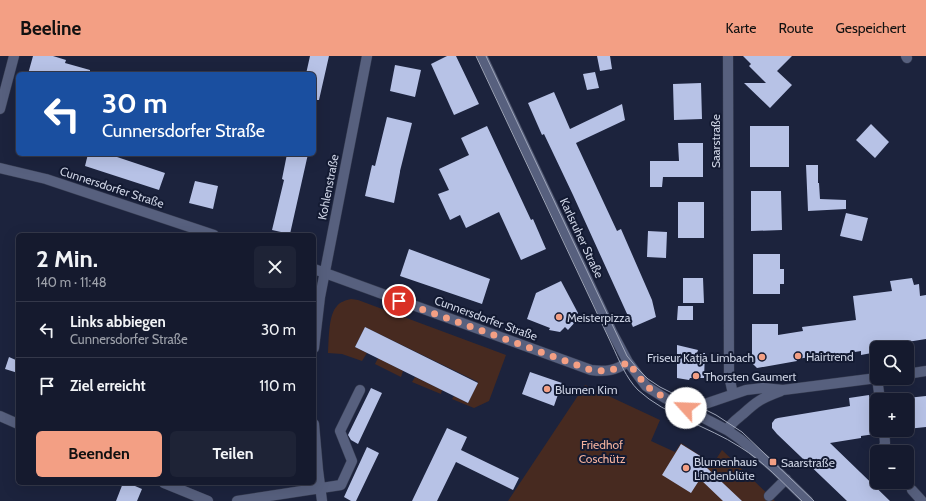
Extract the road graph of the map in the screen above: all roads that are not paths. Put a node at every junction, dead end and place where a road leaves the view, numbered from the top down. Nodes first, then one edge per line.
1 (14, 56) edge
2 (367, 56) edge
3 (482, 56) edge
4 (728, 56) edge
5 (0, 109) edge
6 (0, 168) edge
7 (208, 233) edge
8 (316, 270) edge
9 (325, 274) junction
10 (316, 327) edge
11 (628, 362) junction
12 (926, 371) edge
13 (914, 373) edge
14 (870, 379) edge
15 (360, 390) dead end
16 (783, 390) junction
17 (733, 394) junction
18 (686, 408) junction
19 (0, 416) edge
20 (16, 423) edge
21 (727, 430) junction
22 (316, 446) edge
23 (786, 479) junction
24 (169, 485) edge
25 (320, 489) junction
26 (912, 490) dead end
27 (769, 496) dead end
28 (208, 501) edge
29 (237, 501) edge
30 (322, 501) edge
31 (808, 501) edge
32 (922, 501) edge

1 - 5 street
2 - 9 street, Kohlenstraße
3 - 11 street, Karlsruher Straße
4 - 17 street, Saarstraße
6 - 7 street, Cunnersdorfer Straße
8 - 9 street, Cunnersdorfer Straße
9 - 10 street, Kohlenstraße
9 - 11 street, Cunnersdorfer Straße
11 - 18 street, Karlsruher Straße
12 - 13 street
14 - 16 street
15 - 25 street
16 - 17 street
16 - 21 street
17 - 18 street
18 - 21 street, Karlsruher Straße
19 - 20 street
21 - 23 street, Karlsruher Straße
22 - 25 street
23 - 27 street
23 - 31 street, Karlsruher Straße
24 - 28 street
25 - 29 street
25 - 30 street
26 - 32 street

